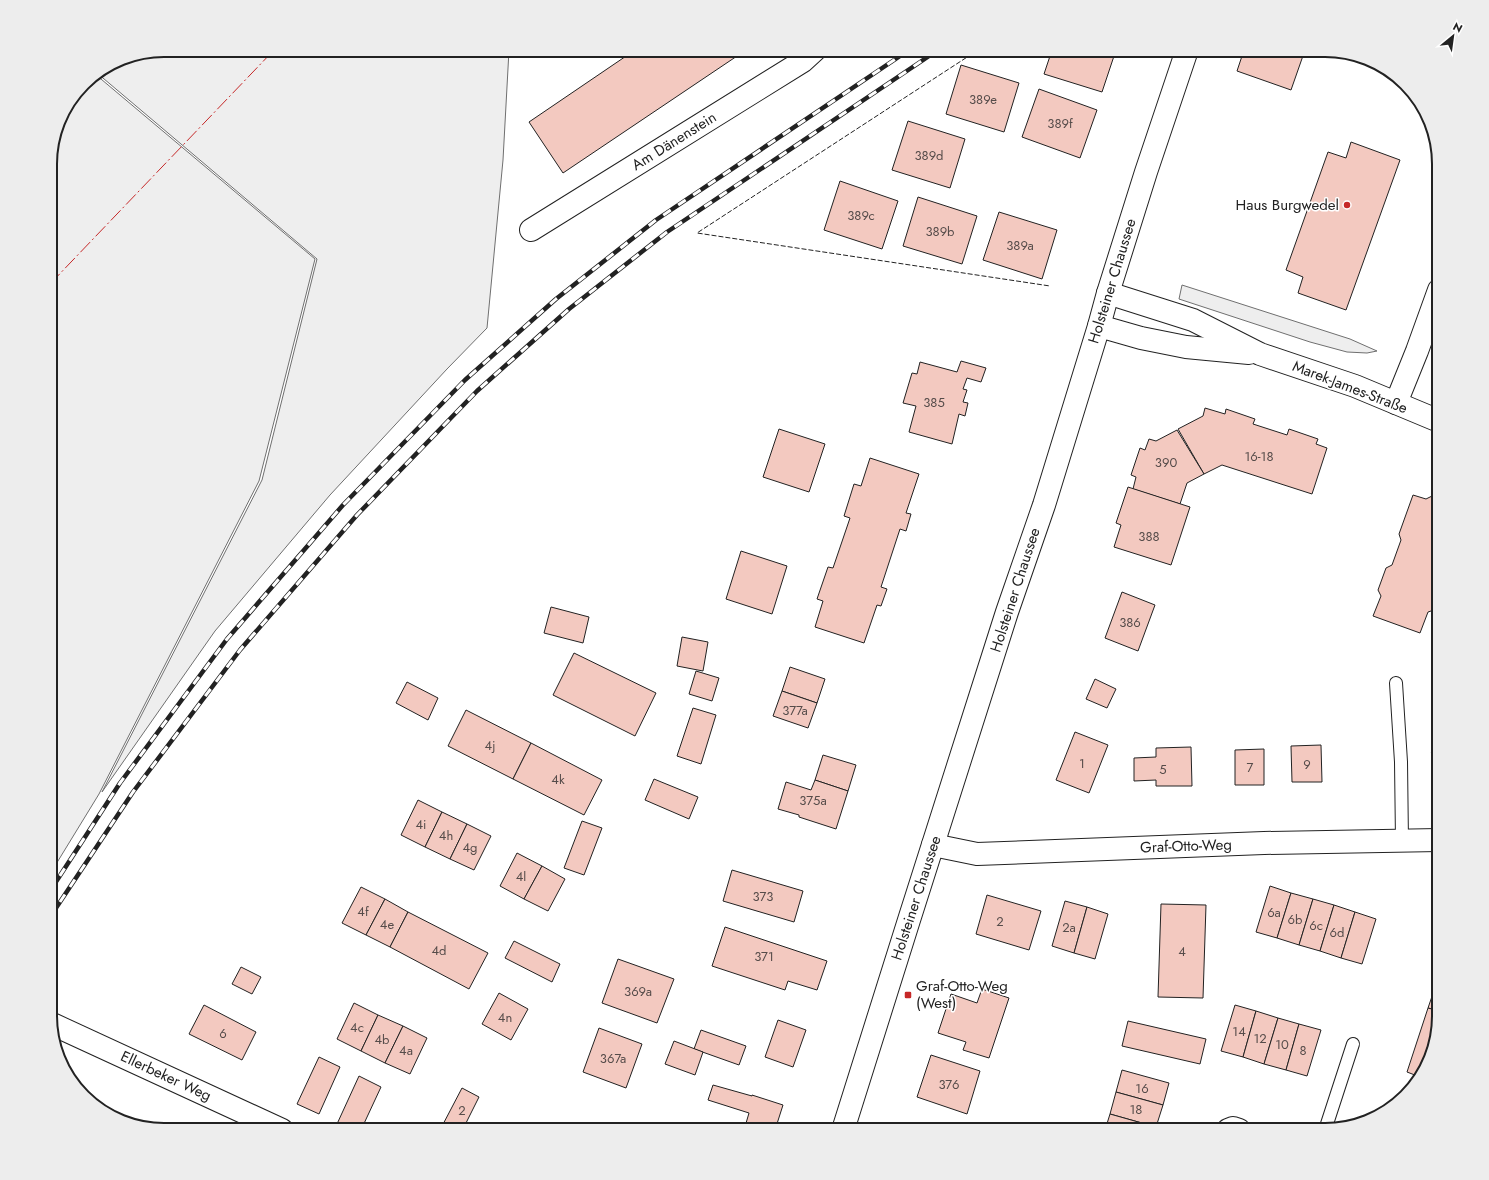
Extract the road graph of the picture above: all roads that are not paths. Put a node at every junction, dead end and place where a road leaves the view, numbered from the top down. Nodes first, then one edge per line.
1 (808, 57) edge
2 (1184, 57) edge
3 (531, 230) dead end
4 (1108, 293) junction
5 (1432, 310) edge
6 (1099, 326) junction
7 (1260, 354) junction
8 (1396, 403) junction
9 (1432, 418) edge
10 (1396, 683) dead end
11 (1432, 840) edge
12 (1402, 841) junction
13 (933, 845) junction
14 (57, 1026) edge
15 (1353, 1044) dead end
16 (267, 1123) edge
17 (845, 1123) edge
18 (1327, 1123) edge

1 - 3 main road, Am Dänenstein
2 - 4 main road, Holsteiner Chaussee
4 - 6 main road, Holsteiner Chaussee
4 - 7 main road, Marek-James-Straße
5 - 8 main road
6 - 7 main road, Marek-James-Straße
6 - 13 main road, Holsteiner Chaussee
7 - 8 main road, Marek-James-Straße
8 - 9 main road, Marek-James-Straße
10 - 12 lane
11 - 12 main road, Graf-Otto-Weg
12 - 13 main road, Graf-Otto-Weg
13 - 17 main road, Holsteiner Chaussee
14 - 16 main road, Ellerbeker Weg
15 - 18 lane

